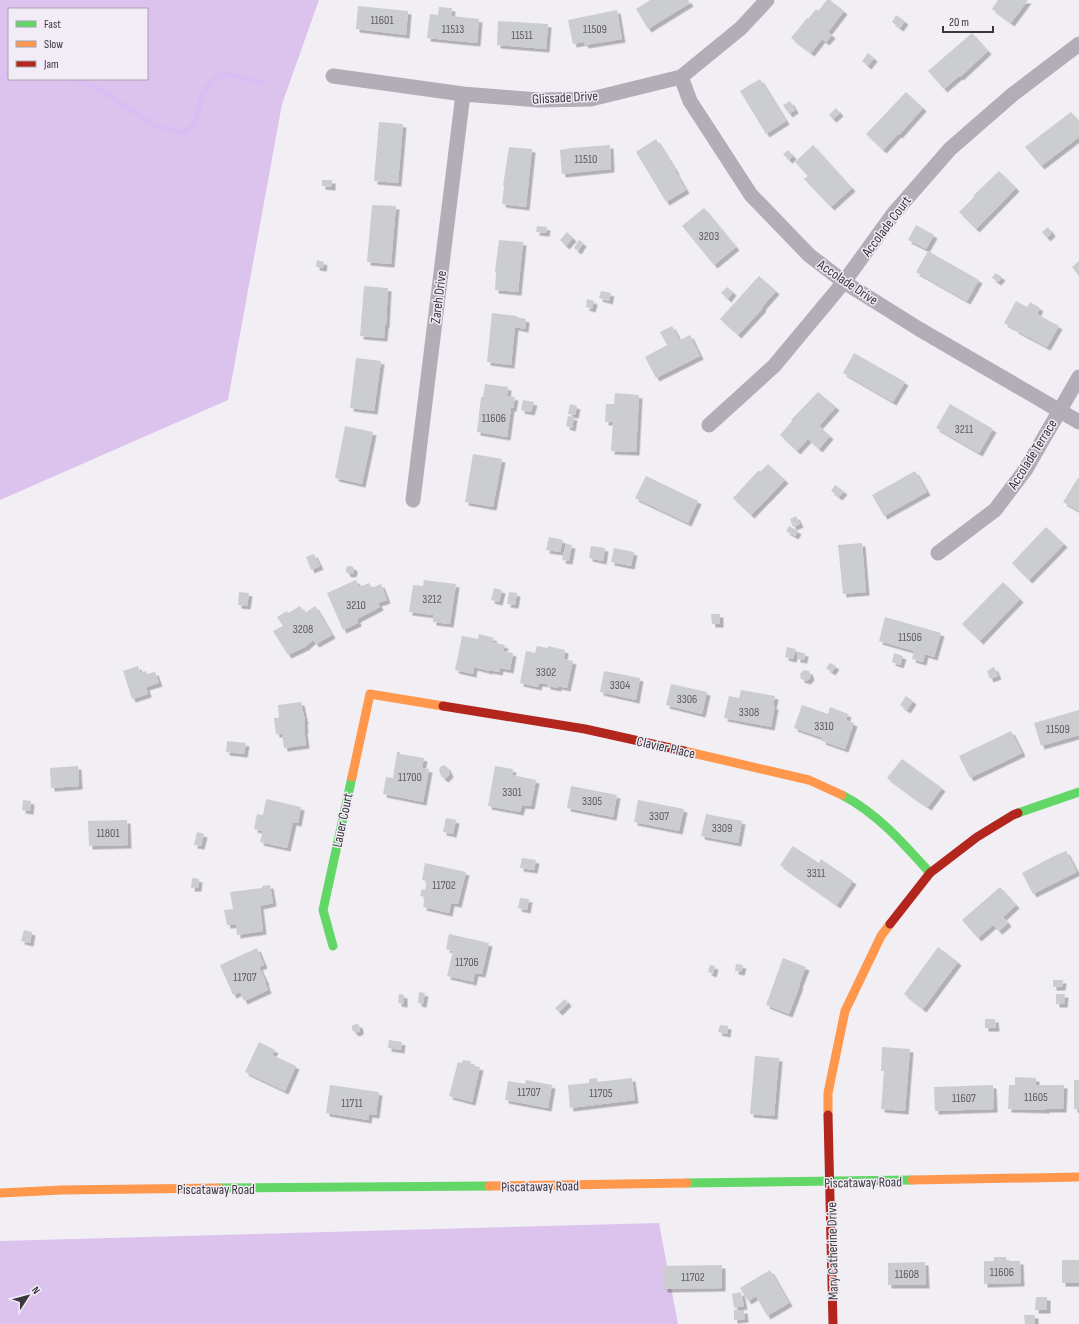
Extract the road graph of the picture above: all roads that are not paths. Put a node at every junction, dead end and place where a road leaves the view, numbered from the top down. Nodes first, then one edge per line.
1 (767, 0) edge
2 (1079, 44) edge
3 (333, 76) dead end
4 (681, 77) junction
5 (463, 94) junction
6 (844, 282) junction
7 (1079, 377) edge
8 (1060, 410) junction
9 (1079, 422) edge
10 (709, 425) dead end
11 (413, 500) dead end
12 (938, 553) dead end
13 (370, 694) joint
14 (1079, 792) edge
15 (930, 873) junction
16 (332, 946) dead end
17 (1079, 1177) edge
18 (831, 1182) junction
19 (0, 1193) edge
20 (834, 1324) edge

1 - 4 street, Glissade Drive
2 - 6 street, Accolade Court
3 - 5 street, Glissade Drive
4 - 5 street, Glissade Drive
4 - 6 street, Accolade Drive
5 - 11 street, Zareh Drive
6 - 8 street, Accolade Drive
6 - 10 street, Accolade Court
7 - 8 street, Accolade Terrace
8 - 9 street, Accolade Drive
8 - 12 street, Accolade Terrace
13 - 15 street, Clavier Place
13 - 16 street, Lauer Court
14 - 15 street, Mary Catherine Drive
15 - 18 street, Mary Catherine Drive
17 - 18 street, Piscataway Road
18 - 19 street, Piscataway Road
18 - 20 street, Mary Catherine Drive

